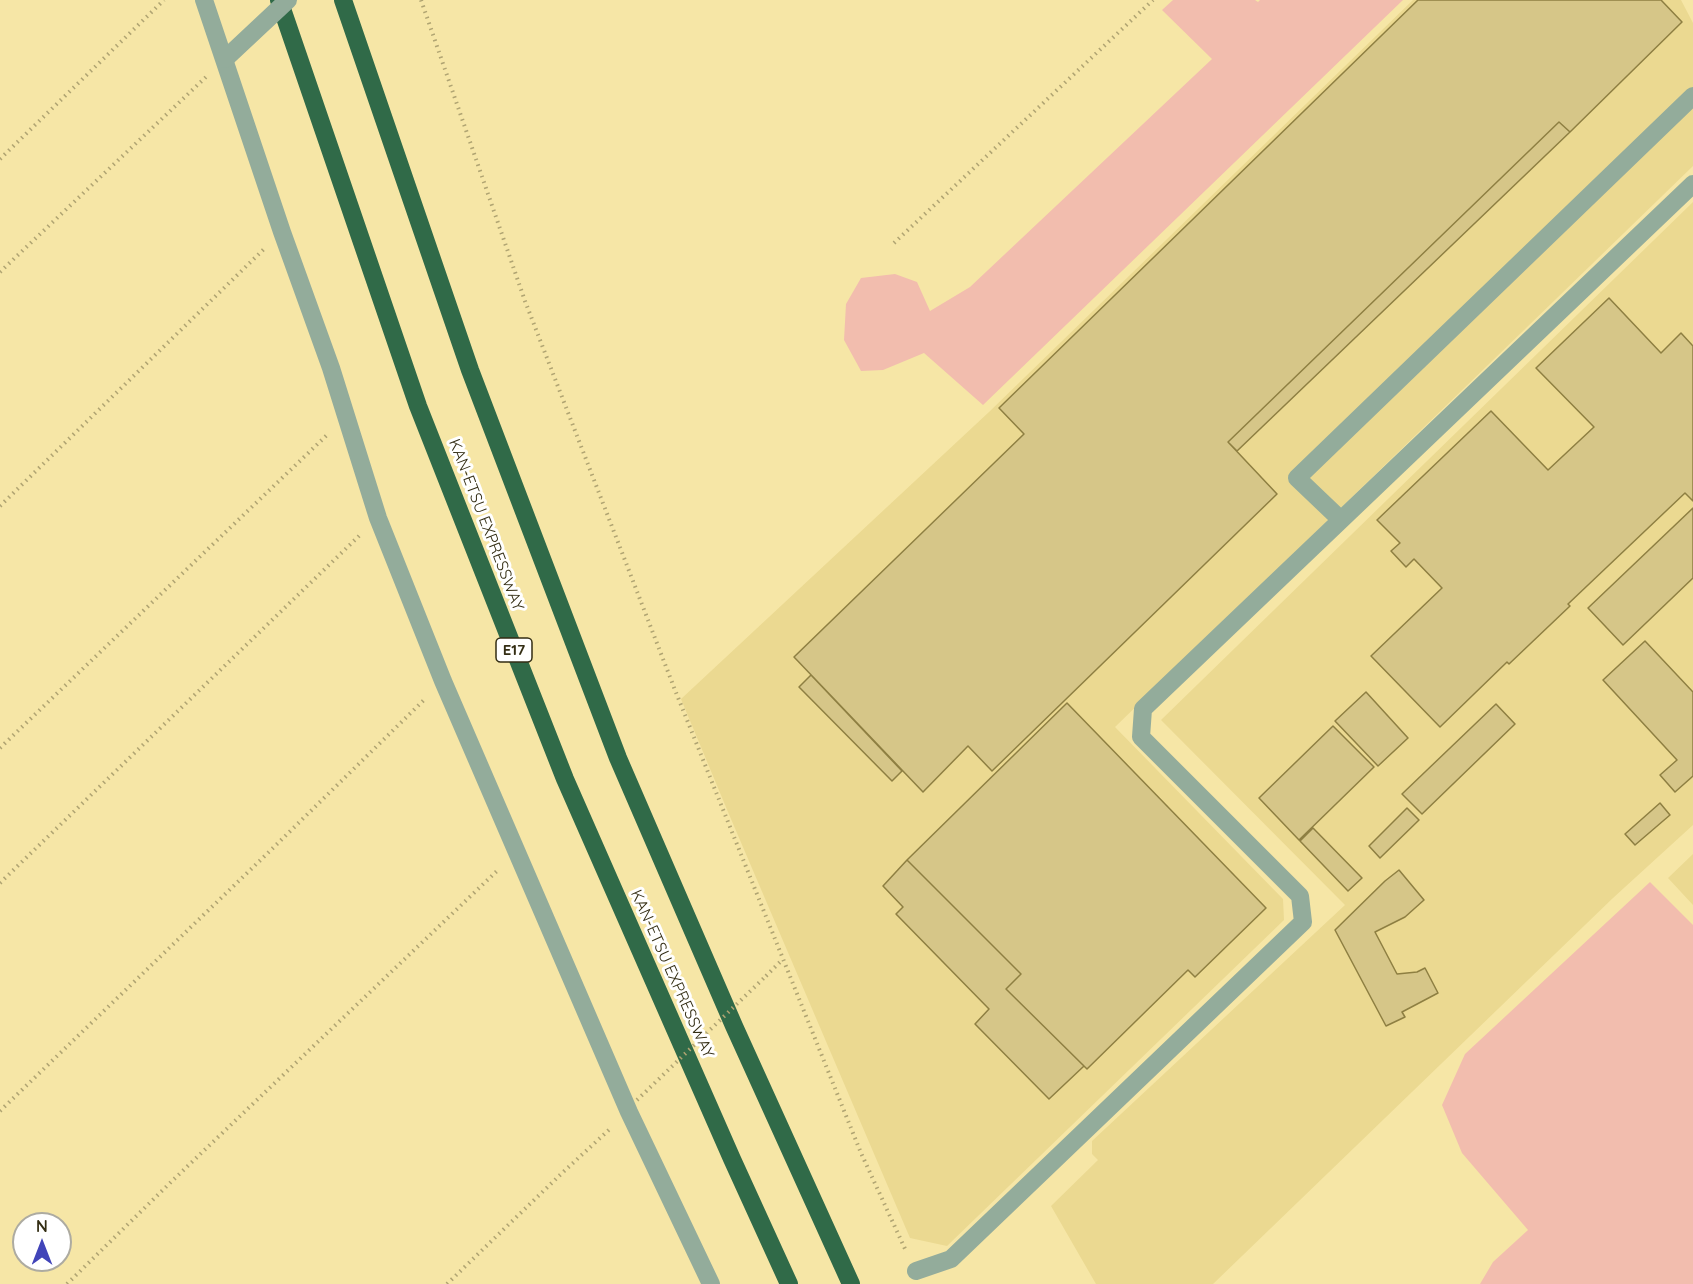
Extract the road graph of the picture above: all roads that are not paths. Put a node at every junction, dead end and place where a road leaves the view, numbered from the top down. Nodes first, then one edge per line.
1 (204, 0) edge
2 (279, 0) edge
3 (288, 0) edge
4 (343, 0) edge
5 (225, 59) junction
6 (1693, 96) edge
7 (1693, 184) edge
8 (1341, 520) junction
9 (916, 1271) road end
10 (711, 1284) edge
11 (789, 1284) edge
12 (851, 1284) edge

1 - 5 street
2 - 11 highway, KAN-ETSU EXPRESSWAY / E17
3 - 5 street, bridge
4 - 12 highway
5 - 10 street
6 - 8 street
7 - 8 street
8 - 9 street

